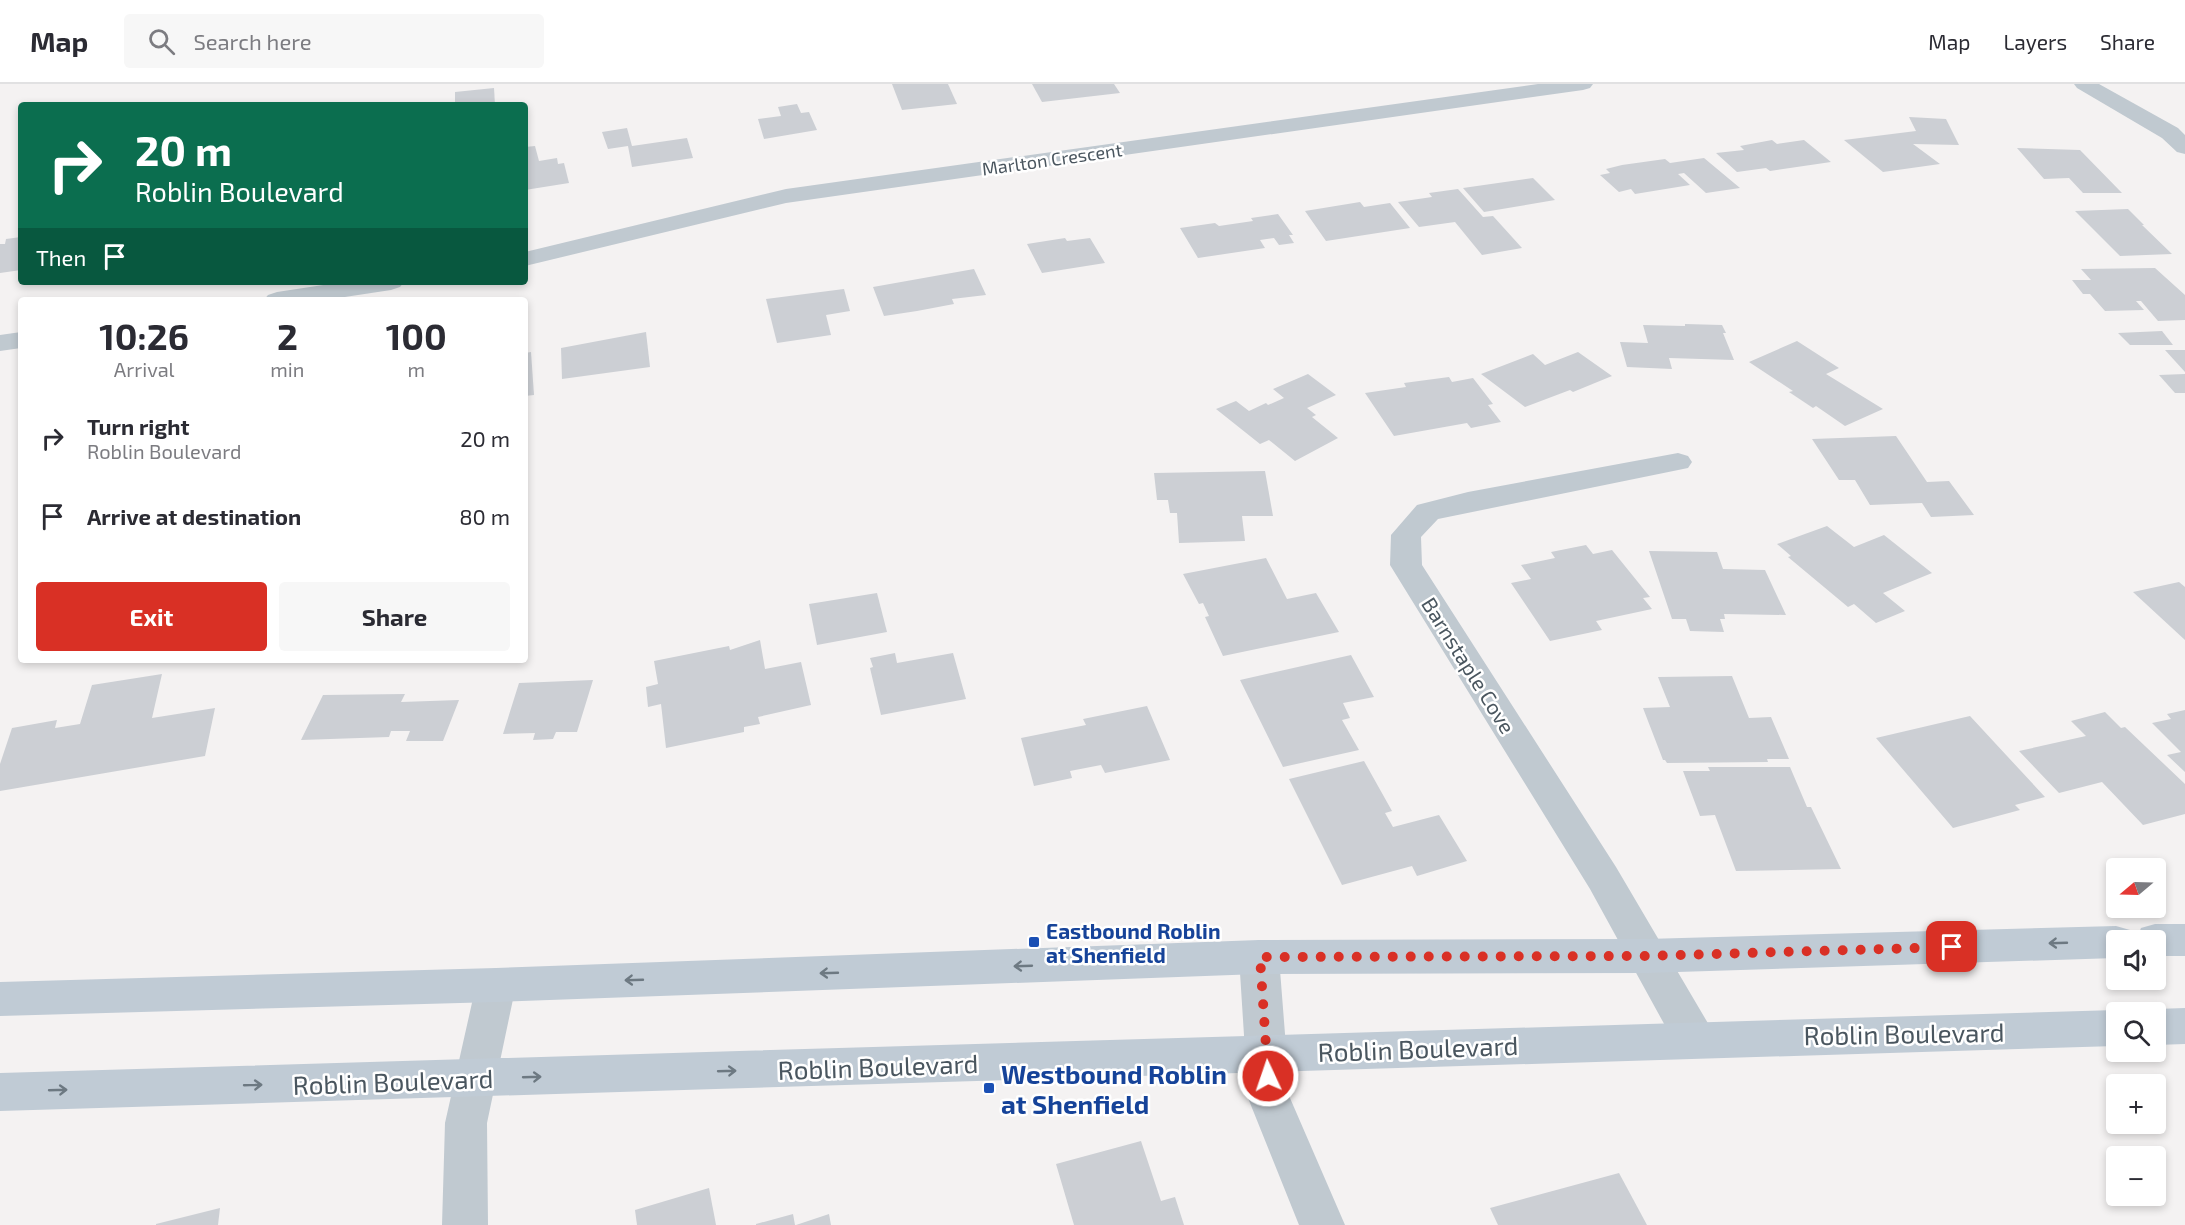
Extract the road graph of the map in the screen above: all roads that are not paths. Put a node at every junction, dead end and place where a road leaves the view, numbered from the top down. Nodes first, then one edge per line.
1 (1583, 84) edge
2 (2084, 84) edge
3 (2185, 147) edge
4 (528, 258) edge
5 (372, 285) edge
6 (296, 297) edge
7 (18, 341) edge
8 (0, 344) edge
9 (1678, 462) dead end
10 (2166, 940) edge
11 (2185, 940) edge
12 (2106, 942) edge
13 (1646, 956) junction
14 (1260, 957) junction
15 (496, 985) junction
16 (0, 999) edge
17 (2185, 1026) edge
18 (2166, 1027) edge
19 (2106, 1028) edge
20 (1694, 1038) junction
21 (1267, 1053) junction
22 (475, 1079) junction
23 (0, 1092) edge
24 (465, 1225) edge
25 (1322, 1225) edge

1 - 4 street, Marlton Crescent
2 - 3 street
5 - 6 street
7 - 8 street
9 - 13 street, Barnstaple Cove
10 - 11 main road
12 -> 13 main road
13 - 14 main road
13 - 20 street, Barnstaple Cove
14 -> 15 main road
14 - 21 street
15 - 16 main road
15 - 22 street
17 - 18 main road
19 - 20 main road, Roblin Boulevard
20 - 21 main road, Roblin Boulevard
22 -> 21 main road, Roblin Boulevard
21 - 25 street
23 -> 22 main road, Roblin Boulevard
22 - 24 street

